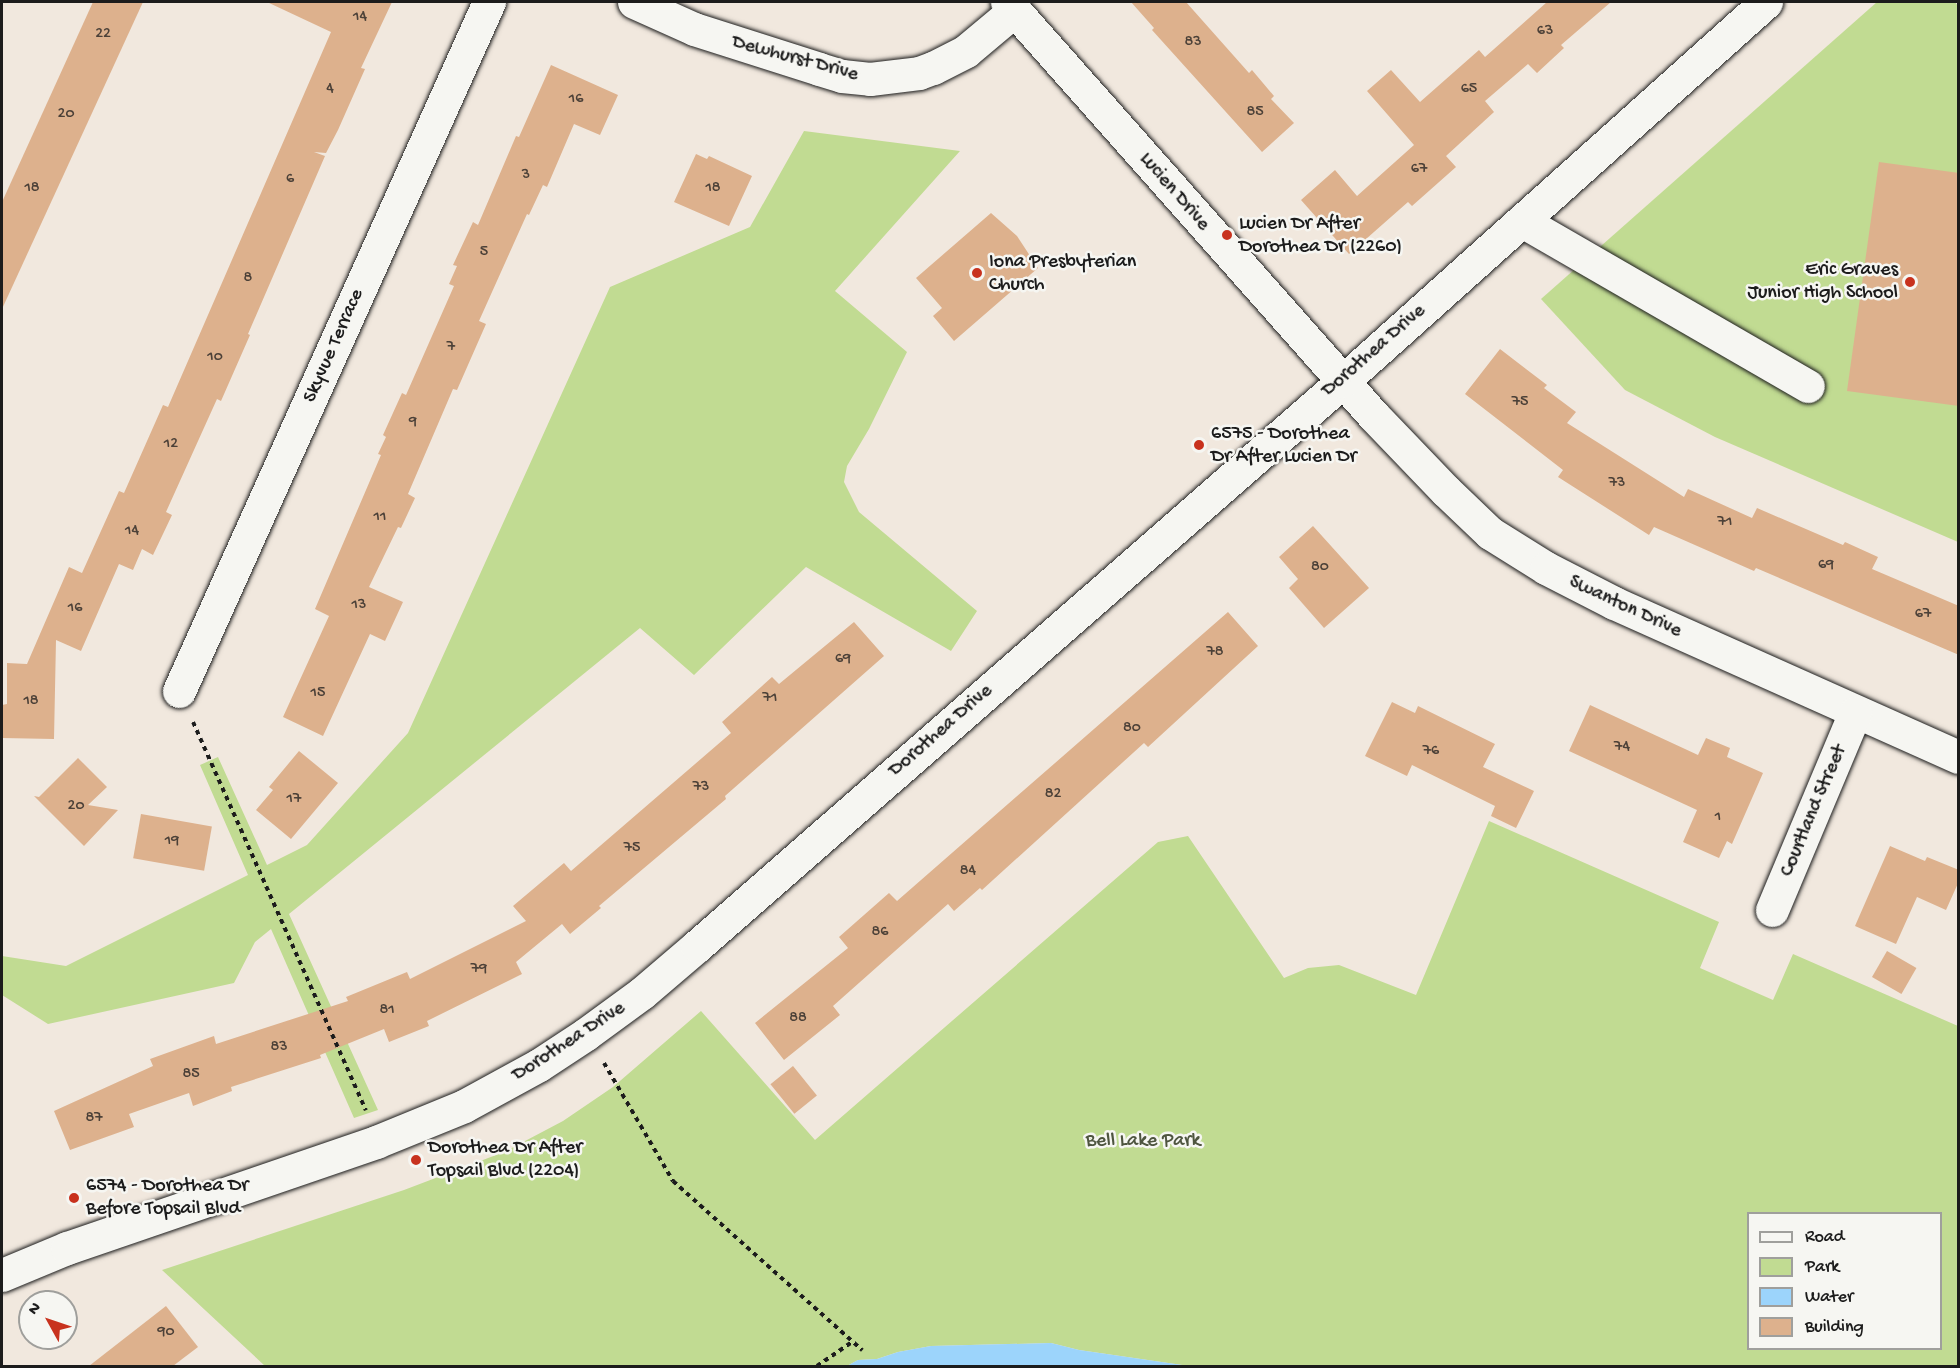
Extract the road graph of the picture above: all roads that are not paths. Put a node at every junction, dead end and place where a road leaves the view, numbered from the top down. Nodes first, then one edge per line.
1 (489, 2) edge
2 (634, 2) edge
3 (1766, 2) edge
4 (1011, 6) edge
5 (1522, 221) junction
6 (1343, 381) junction
7 (1808, 386) dead end
8 (179, 691) road end
9 (1855, 713) junction
10 (1959, 757) edge
11 (1772, 910) dead end
12 (2, 1275) edge

1 - 8 street, Skyvue Terrace
2 - 4 street, Dewhurst Drive
3 - 5 street, Dorothea Drive
4 - 6 street, Lucien Drive
5 - 6 street, Dorothea Drive
5 - 7 street
6 - 9 street, Swanton Drive
6 - 12 street, Dorothea Drive
9 - 10 street, Swanton Drive
9 - 11 street, Courtland Street

